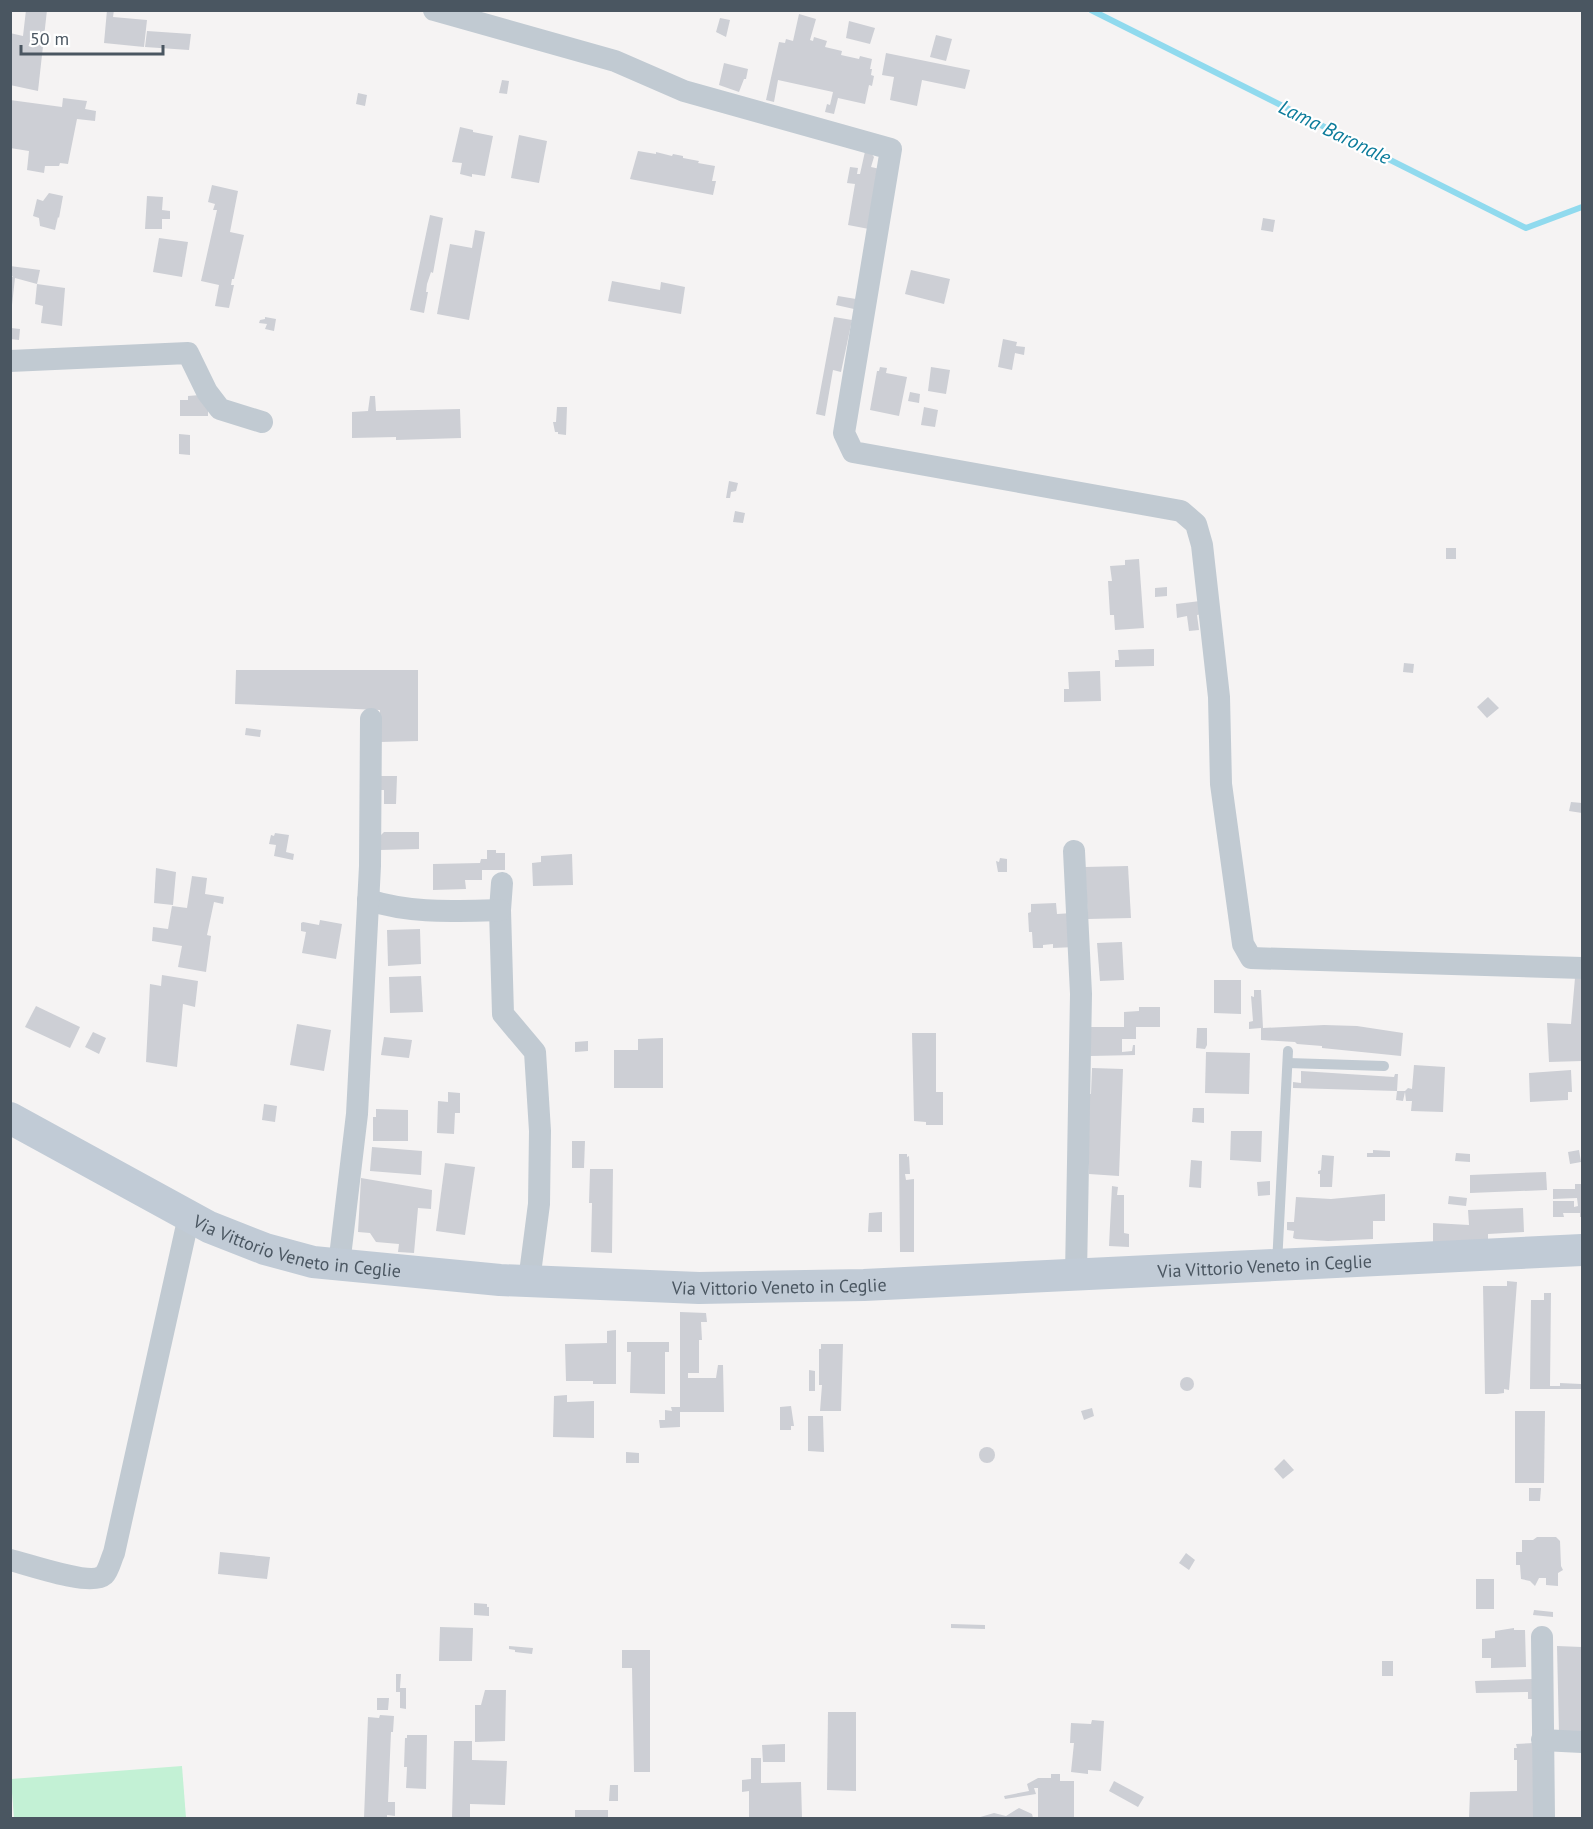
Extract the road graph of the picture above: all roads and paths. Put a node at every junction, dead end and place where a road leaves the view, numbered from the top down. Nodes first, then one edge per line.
1 (434, 10) edge
2 (10, 361) edge
3 (262, 422) dead end
4 (371, 718) dead end
5 (1074, 851) dead end
6 (502, 883) dead end
7 (368, 900) junction
8 (500, 910) junction
9 (1582, 968) edge
10 (1288, 1051) dead end
11 (1288, 1063) junction
12 (1384, 1066) dead end
13 (10, 1118) edge
14 (189, 1216) junction
15 (1582, 1250) edge
16 (339, 1265) junction
17 (1276, 1266) junction
18 (1076, 1275) junction
19 (529, 1281) junction
20 (10, 1560) edge
21 (1542, 1637) dead end
22 (1542, 1740) junction
23 (1582, 1742) edge
24 (1544, 1818) edge

1 - 9 street
2 - 3 street
4 - 7 street
5 - 18 street
6 - 8 street
7 - 8 street
7 - 16 street
8 - 19 street
10 - 11 lane
11 - 12 lane
11 - 17 lane
13 - 14 main road, Via Vittorio Veneto in Ceglie
14 - 16 main road, Via Vittorio Veneto in Ceglie
14 - 20 street
15 - 17 main road, Via Vittorio Veneto in Ceglie
16 - 19 main road, Via Vittorio Veneto in Ceglie
17 - 18 main road, Via Vittorio Veneto in Ceglie
18 - 19 main road, Via Vittorio Veneto in Ceglie
21 - 22 street
22 - 23 street
22 - 24 street

